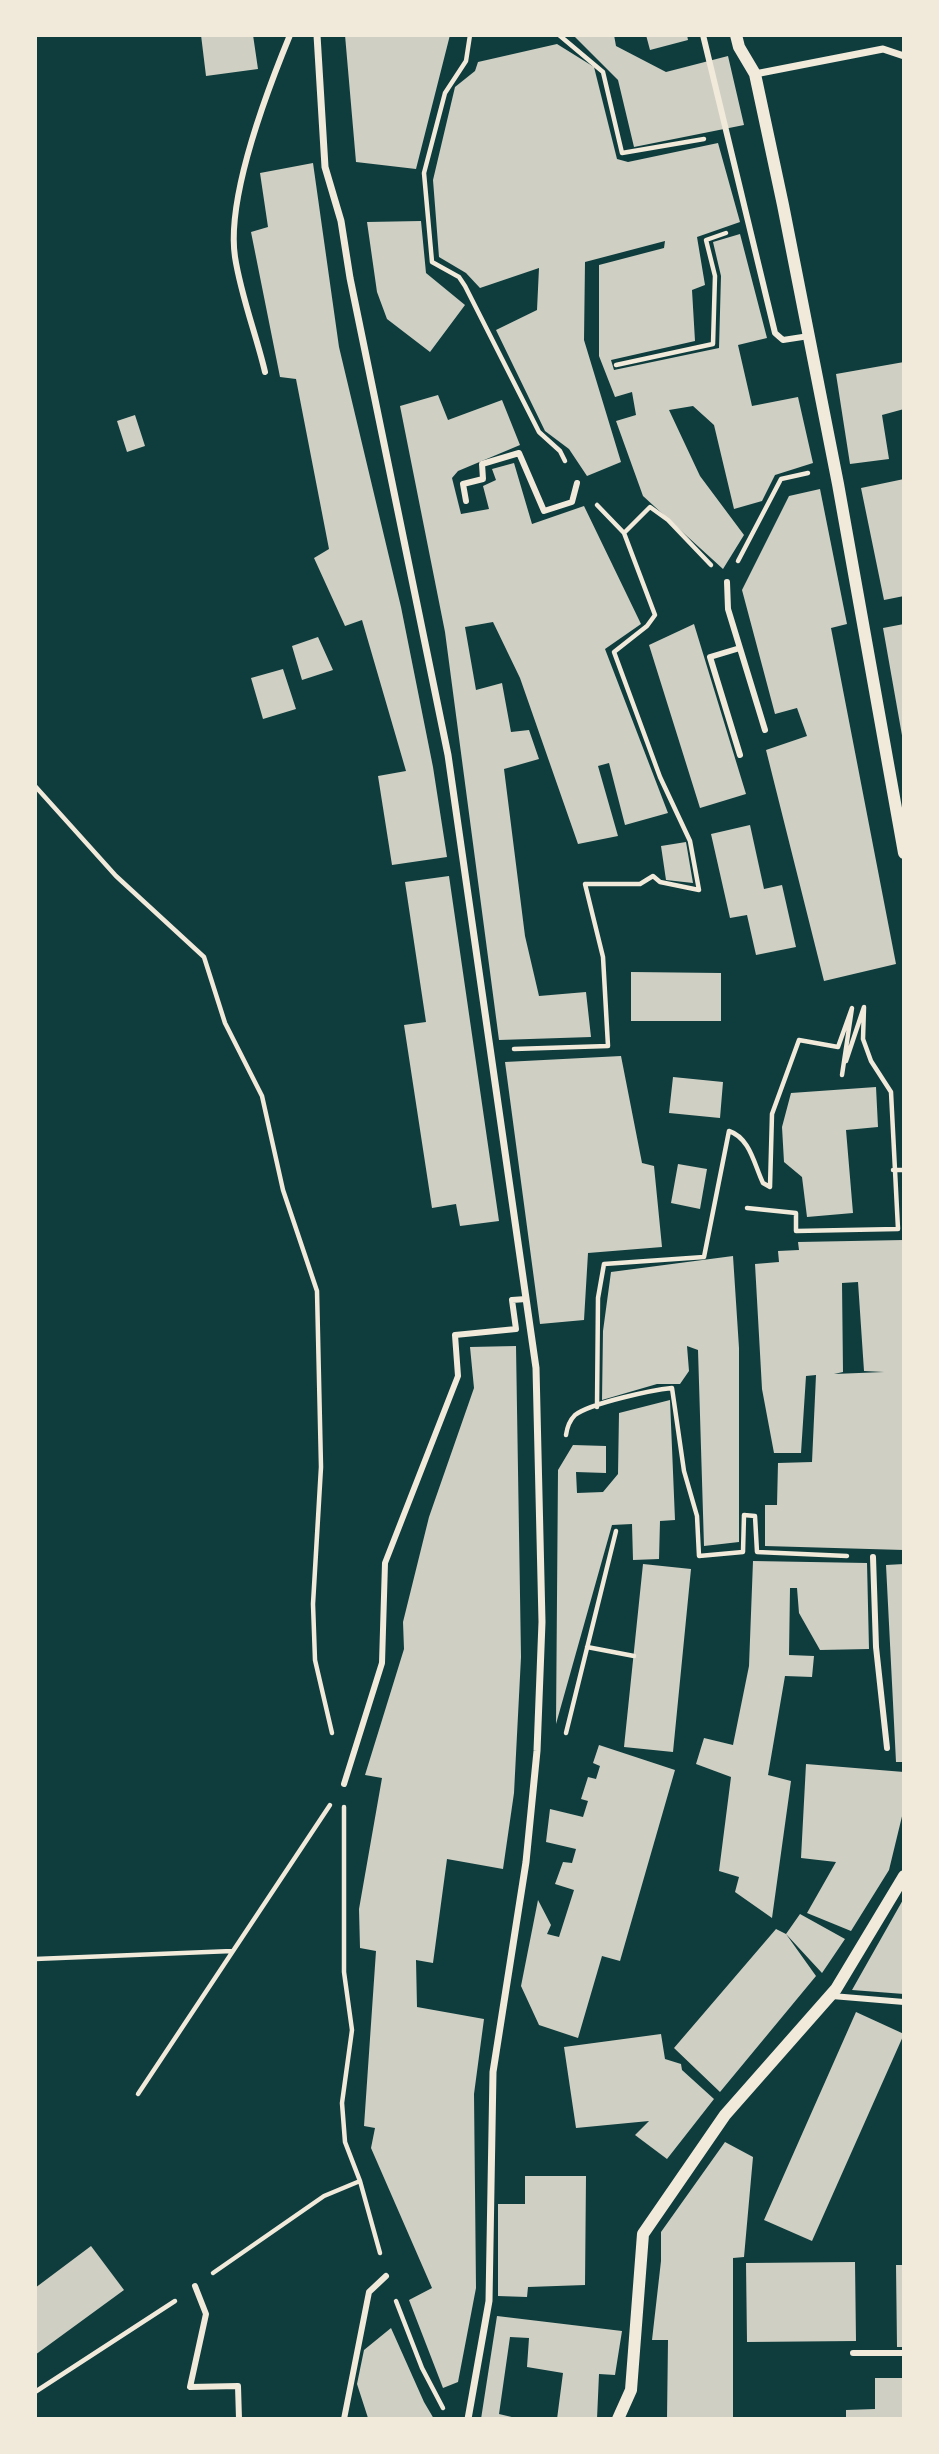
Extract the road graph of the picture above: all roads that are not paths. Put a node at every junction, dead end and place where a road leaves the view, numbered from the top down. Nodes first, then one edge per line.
1 (290, 35) edge
2 (317, 35) edge
3 (703, 35) edge
4 (736, 35) edge
5 (904, 56) edge
6 (755, 74) junction
7 (809, 336) junction
8 (265, 372) dead end
9 (577, 483) road end
10 (466, 501) dead end
11 (727, 582) road end
12 (740, 648) junction
13 (765, 730) dead end
14 (740, 755) dead end
15 (904, 853) edge
16 (526, 1299) junction
17 (873, 1557) road end
18 (887, 1748) dead end
19 (344, 1784) road end
20 (904, 1876) edge
21 (830, 1996) junction
22 (904, 2002) edge
23 (386, 2276) road end
24 (195, 2286) road end
25 (853, 2353) dead end
26 (904, 2353) edge
27 (239, 2419) edge
28 (344, 2419) edge
29 (468, 2419) edge
30 (618, 2419) edge

1 - 8 street
2 - 16 street
3 - 7 street
4 - 6 street
5 - 6 street
6 - 7 street
7 - 15 street
9 - 10 street
11 - 12 street
12 - 13 street
12 - 14 street
16 - 19 street
16 - 29 street
17 - 18 street
20 - 21 street
21 - 22 street
21 - 30 street
23 - 28 street
24 - 27 street
25 - 26 street

